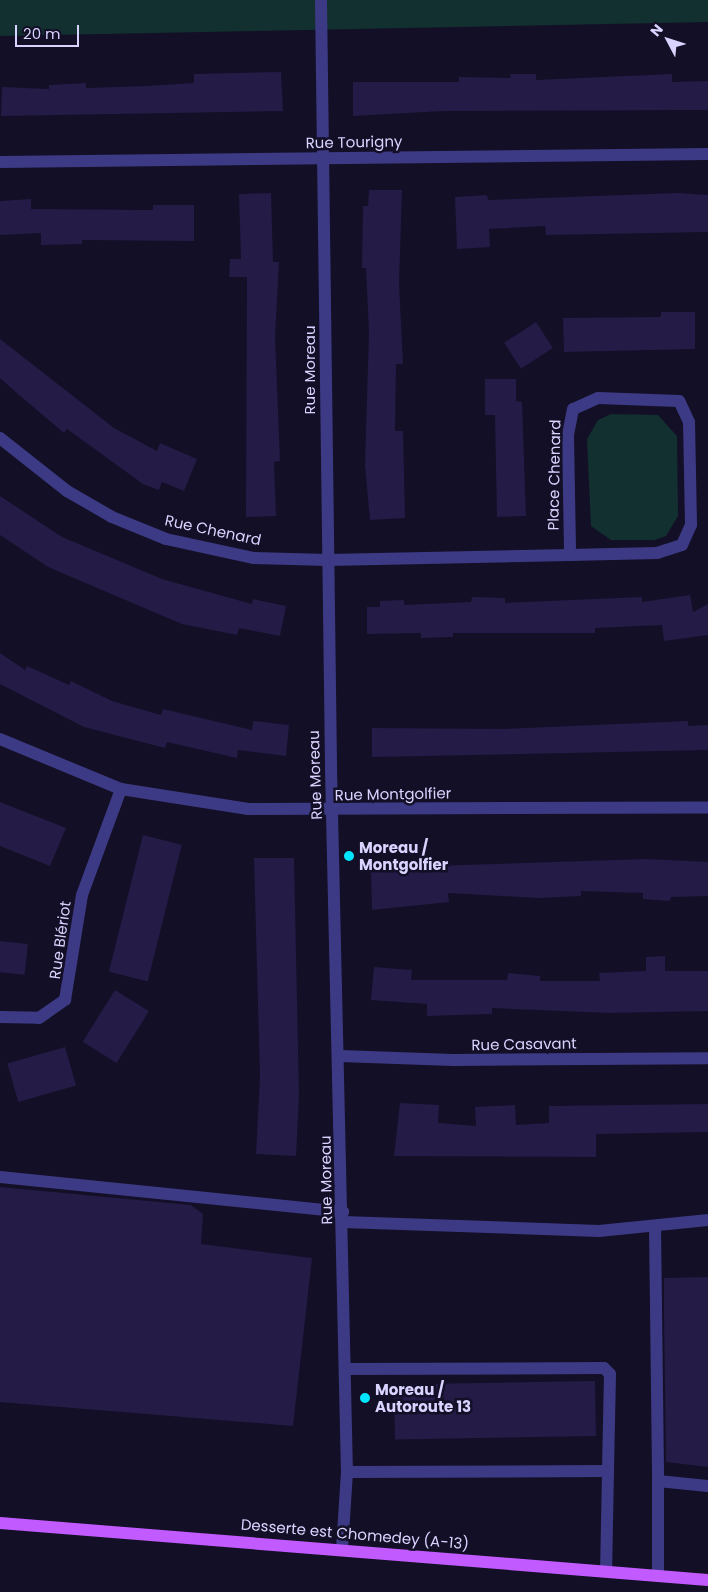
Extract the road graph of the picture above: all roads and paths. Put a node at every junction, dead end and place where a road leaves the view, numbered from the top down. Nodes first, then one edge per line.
1 (321, 0) edge
2 (708, 154) edge
3 (325, 158) junction
4 (0, 162) edge
5 (0, 438) edge
6 (570, 555) junction
7 (328, 560) junction
8 (0, 739) edge
9 (121, 789) junction
10 (708, 807) edge
11 (333, 811) junction
12 (0, 1016) edge
13 (340, 1056) junction
14 (708, 1058) edge
15 (0, 1177) edge
16 (343, 1217) junction
17 (708, 1220) edge
18 (655, 1226) junction
19 (345, 1369) junction
20 (608, 1471) junction
21 (347, 1472) junction
22 (658, 1482) junction
23 (708, 1486) edge
24 (0, 1523) edge
25 (342, 1549) junction
26 (606, 1571) junction
27 (658, 1576) junction
28 (708, 1580) edge

1 - 3 street, Rue Moreau
2 - 3 street, Rue Tourigny
3 - 4 street, Rue Tourigny
3 - 7 street, Rue Moreau
5 - 7 street, Rue Chenard
6 - 6 street, Place Chenard
6 - 7 street, Place Chenard
7 - 11 street, Rue Moreau
8 - 9 street, Rue Montgolfier
9 - 11 street, Rue Montgolfier
9 - 12 street, Rue Blériot
10 - 11 street, Rue Montgolfier
11 - 13 street, Rue Moreau
13 - 14 street, Rue Casavant
13 - 16 street, Rue Moreau
15 - 16 street
16 - 18 street
16 - 19 street, Rue Moreau
17 - 18 street
18 - 22 street
19 - 20 street
19 - 21 street, Rue Moreau
20 - 21 street
20 - 26 street
21 - 25 street, Rue Moreau
22 - 23 street
22 - 27 street
24 - 25 main road, Desserte est Chomedey (A-13)
25 - 26 main road, Desserte est Chomedey (A-13)
26 - 27 main road, Desserte est Chomedey (A-13)
27 - 28 main road, Desserte est Chomedey (A-13)

